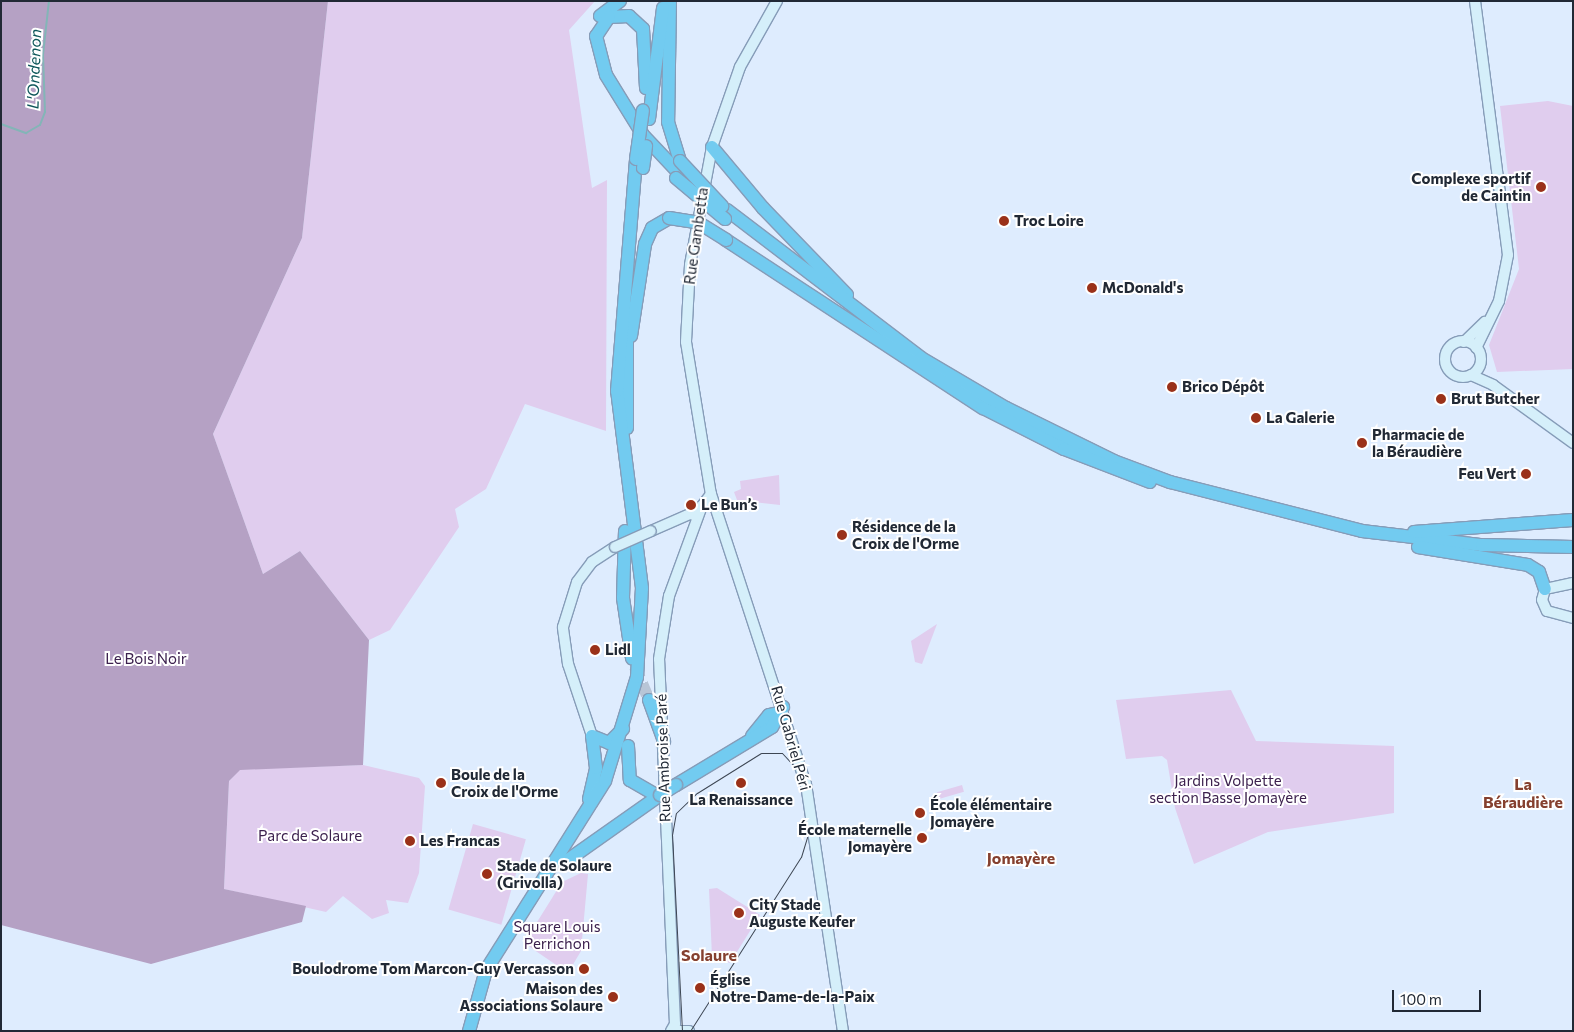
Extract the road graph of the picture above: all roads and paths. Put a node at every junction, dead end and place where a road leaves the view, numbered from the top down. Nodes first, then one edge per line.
1 (620, 1) edge
2 (655, 1) edge
3 (663, 1) edge
4 (670, 1) edge
5 (777, 1) edge
6 (1475, 1) edge
7 (646, 88) junction
8 (646, 115) junction
9 (712, 147) junction
10 (640, 164) junction
11 (677, 170) junction
12 (724, 212) junction
13 (841, 312) junction
14 (1491, 316) junction
15 (1464, 342) junction
16 (1476, 348) junction
17 (921, 358) junction
18 (1480, 364) junction
19 (934, 372) junction
20 (1471, 375) junction
21 (1493, 385) junction
22 (626, 398) junction
23 (1573, 444) edge
24 (710, 489) junction
25 (627, 496) junction
26 (698, 516) junction
27 (1573, 520) edge
28 (1367, 534) junction
29 (1573, 547) edge
30 (1573, 551) edge
31 (1573, 583) edge
32 (1545, 589) junction
33 (1573, 618) edge
34 (632, 658) tunnel mouth
35 (649, 700) tunnel mouth
36 (783, 714) junction
37 (626, 725) junction
38 (592, 736) junction
39 (664, 741) junction
40 (628, 746) junction
41 (659, 796) junction
42 (584, 821) junction
43 (568, 860) junction
44 (469, 1031) edge
45 (477, 1031) edge
46 (671, 1031) edge
47 (689, 1031) edge
48 (843, 1031) edge

1 - 11 highway
2 - 7 highway
3 - 8 highway
4 - 11 highway
5 - 9 main road, Rue Gambetta
6 - 14 main road
7 - 8 highway
7 - 11 highway
8 - 10 highway, bridge
9 - 17 highway
9 - 24 main road, Rue Gambetta
10 - 22 highway
10 - 25 highway
11 - 12 highway, bridge
11 - 12 highway, bridge
12 - 13 highway
12 - 17 highway
13 - 19 highway
13 - 22 highway, bridge
14 - 15 main road
14 - 16 main road
15 - 16 main road
15 - 20 main road
16 - 18 main road
17 - 19 highway
18 - 20 main road
18 - 21 main road
19 - 28 highway
20 - 21 main road
21 - 23 main road
22 - 40 highway
24 - 26 main road, Rue Ambroise Paré
24 - 36 main road, Rue Gabriel Péri
25 - 34 highway
25 - 37 highway
26 - 38 main road, bridge
26 - 39 main road, Rue Ambroise Paré
27 - 28 highway
28 - 29 highway
28 - 30 highway
28 - 32 highway
31 - 32 main road
32 - 33 main road
35 - 39 highway
36 - 41 highway, bridge
36 - 48 main road, Rue Gabriel Péri
37 - 38 highway
37 - 42 highway
38 - 42 highway
39 - 46 main road, Rue Ambroise Paré
40 - 41 highway
40 - 43 highway
41 - 43 highway
42 - 44 highway
43 - 45 highway
46 - 47 main road

